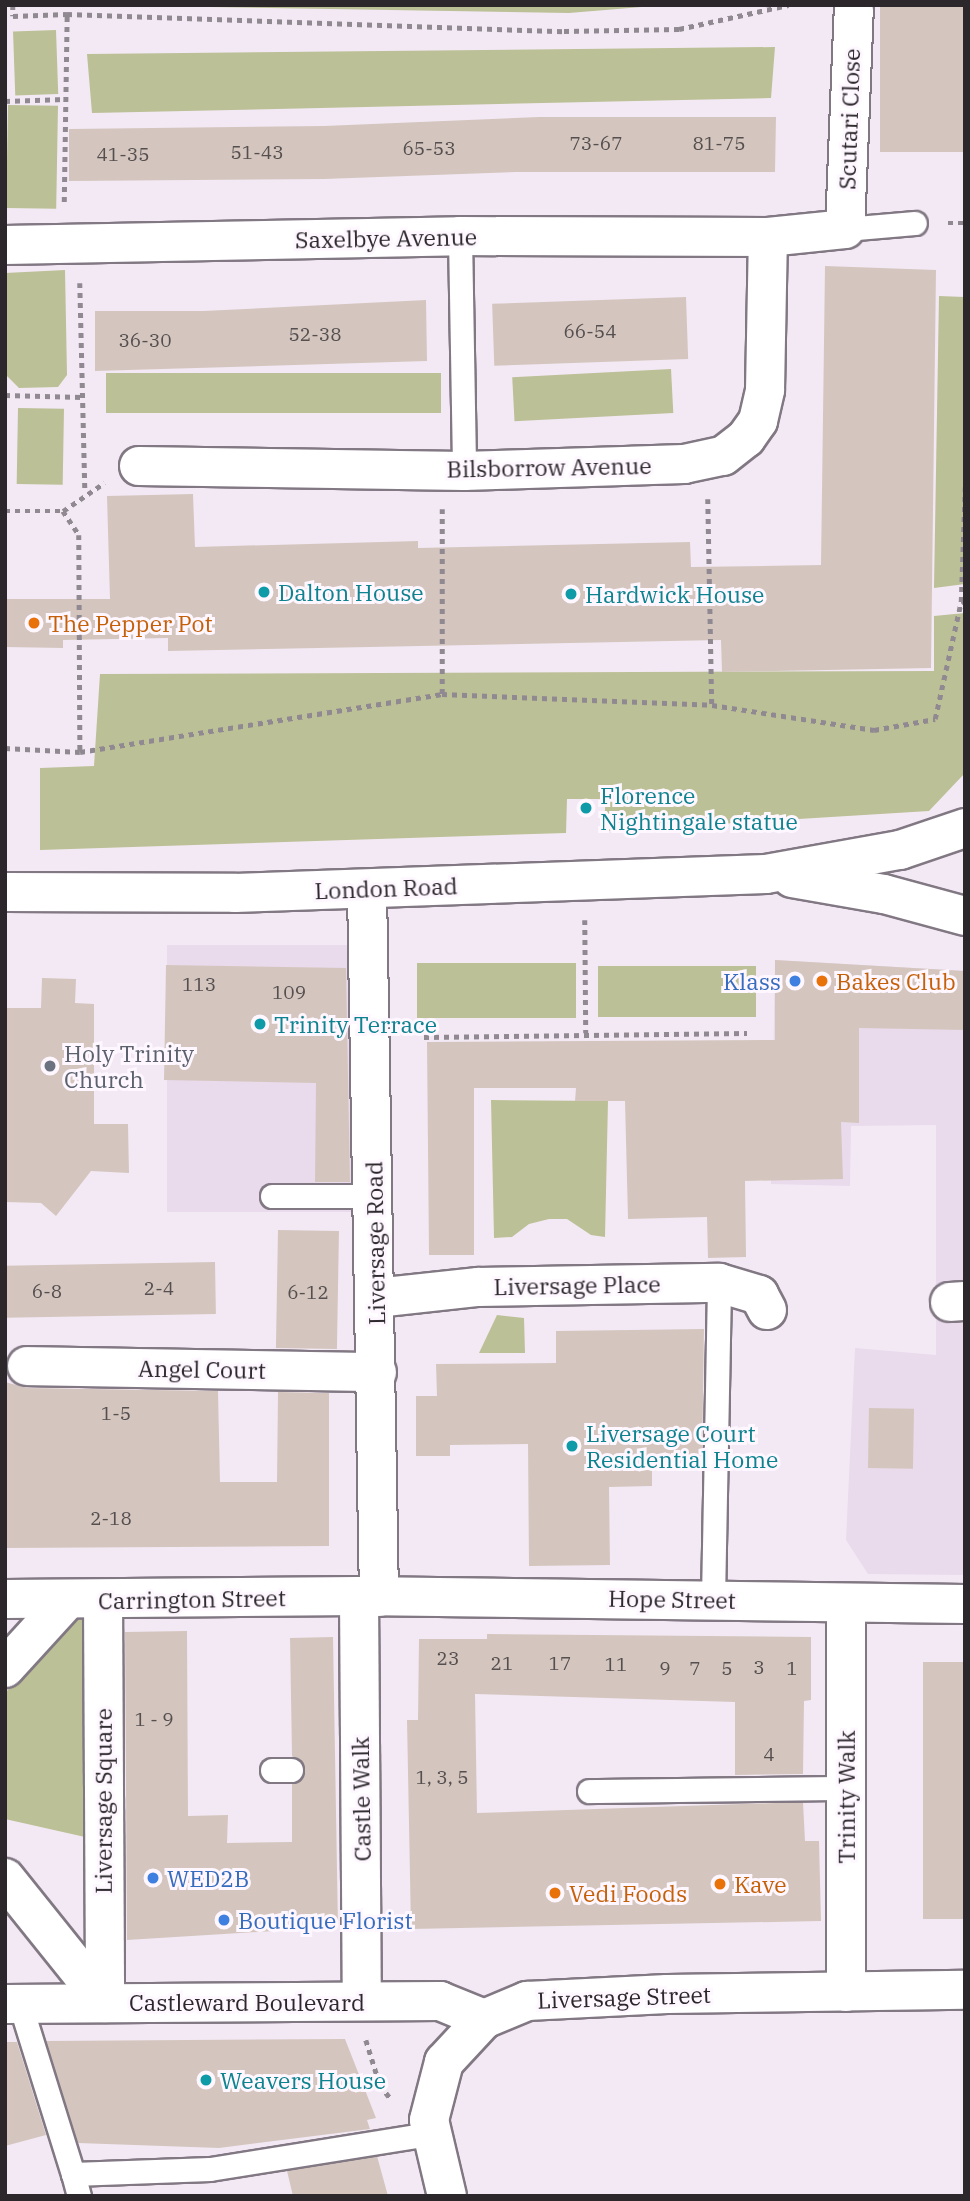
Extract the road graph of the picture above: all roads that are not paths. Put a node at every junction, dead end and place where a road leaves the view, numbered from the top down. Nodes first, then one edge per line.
1 (854, 9) dead end
2 (915, 223) dead end
3 (845, 229) junction
4 (460, 236) junction
5 (768, 237) junction
6 (5, 245) edge
7 (139, 466) dead end
8 (453, 470) junction
9 (965, 828) edge
10 (766, 874) junction
11 (367, 889) junction
12 (5, 892) edge
13 (965, 916) edge
14 (272, 1196) dead end
15 (374, 1196) junction
16 (719, 1283) junction
17 (376, 1298) junction
18 (767, 1310) dead end
19 (27, 1366) dead end
20 (377, 1373) junction
21 (369, 1597) junction
22 (713, 1599) junction
23 (5, 1600) edge
24 (85, 1600) junction
25 (846, 1603) junction
26 (965, 1604) edge
27 (5, 1668) edge
28 (846, 1788) junction
29 (589, 1791) dead end
30 (5, 1878) edge
31 (965, 1990) edge
32 (846, 1992) junction
33 (362, 2001) junction
34 (105, 2003) junction
35 (13, 2004) edge
36 (484, 2019) junction
37 (431, 2126) junction
38 (76, 2185) edge
39 (447, 2196) edge

1 - 3 street, Scutari Close
2 - 3 lane
3 - 5 street, Saxelbye Avenue
4 - 5 street, Saxelbye Avenue
4 - 6 street, Saxelbye Avenue
4 - 8 lane
5 - 8 street, Bilsborrow Avenue
7 - 8 street, Bilsborrow Avenue
9 - 10 street, London Road
10 - 11 street, London Road
10 - 13 street, London Road
11 - 12 street, London Road
11 - 15 street, Liversage Road
14 - 15 lane
15 - 17 street, Liversage Road
16 - 17 street, Liversage Place
16 - 18 street, Liversage Place
16 - 22 lane
17 - 20 street, Liversage Road
19 - 20 street, Angel Court
20 - 21 street, Liversage Road
21 - 22 street, Hope Street
21 - 24 street, Carrington Street
21 - 33 street, Castle Walk
22 - 25 street, Hope Street
23 - 24 street, Carrington Street
24 - 27 street
24 - 34 street, Liversage Square
25 - 26 street, Hope Street
25 - 28 street, Trinity Walk
28 - 29 lane
28 - 32 street, Trinity Walk
30 - 34 street
31 - 32 street, Liversage Street
32 - 36 street, Liversage Street
33 - 34 street, Castleward Boulevard
33 - 36 street, Castleward Boulevard
34 - 35 street, Castleward Boulevard
35 - 38 lane
36 - 37 street, Liversage Street
37 - 38 lane
37 - 39 street, Liversage Street

